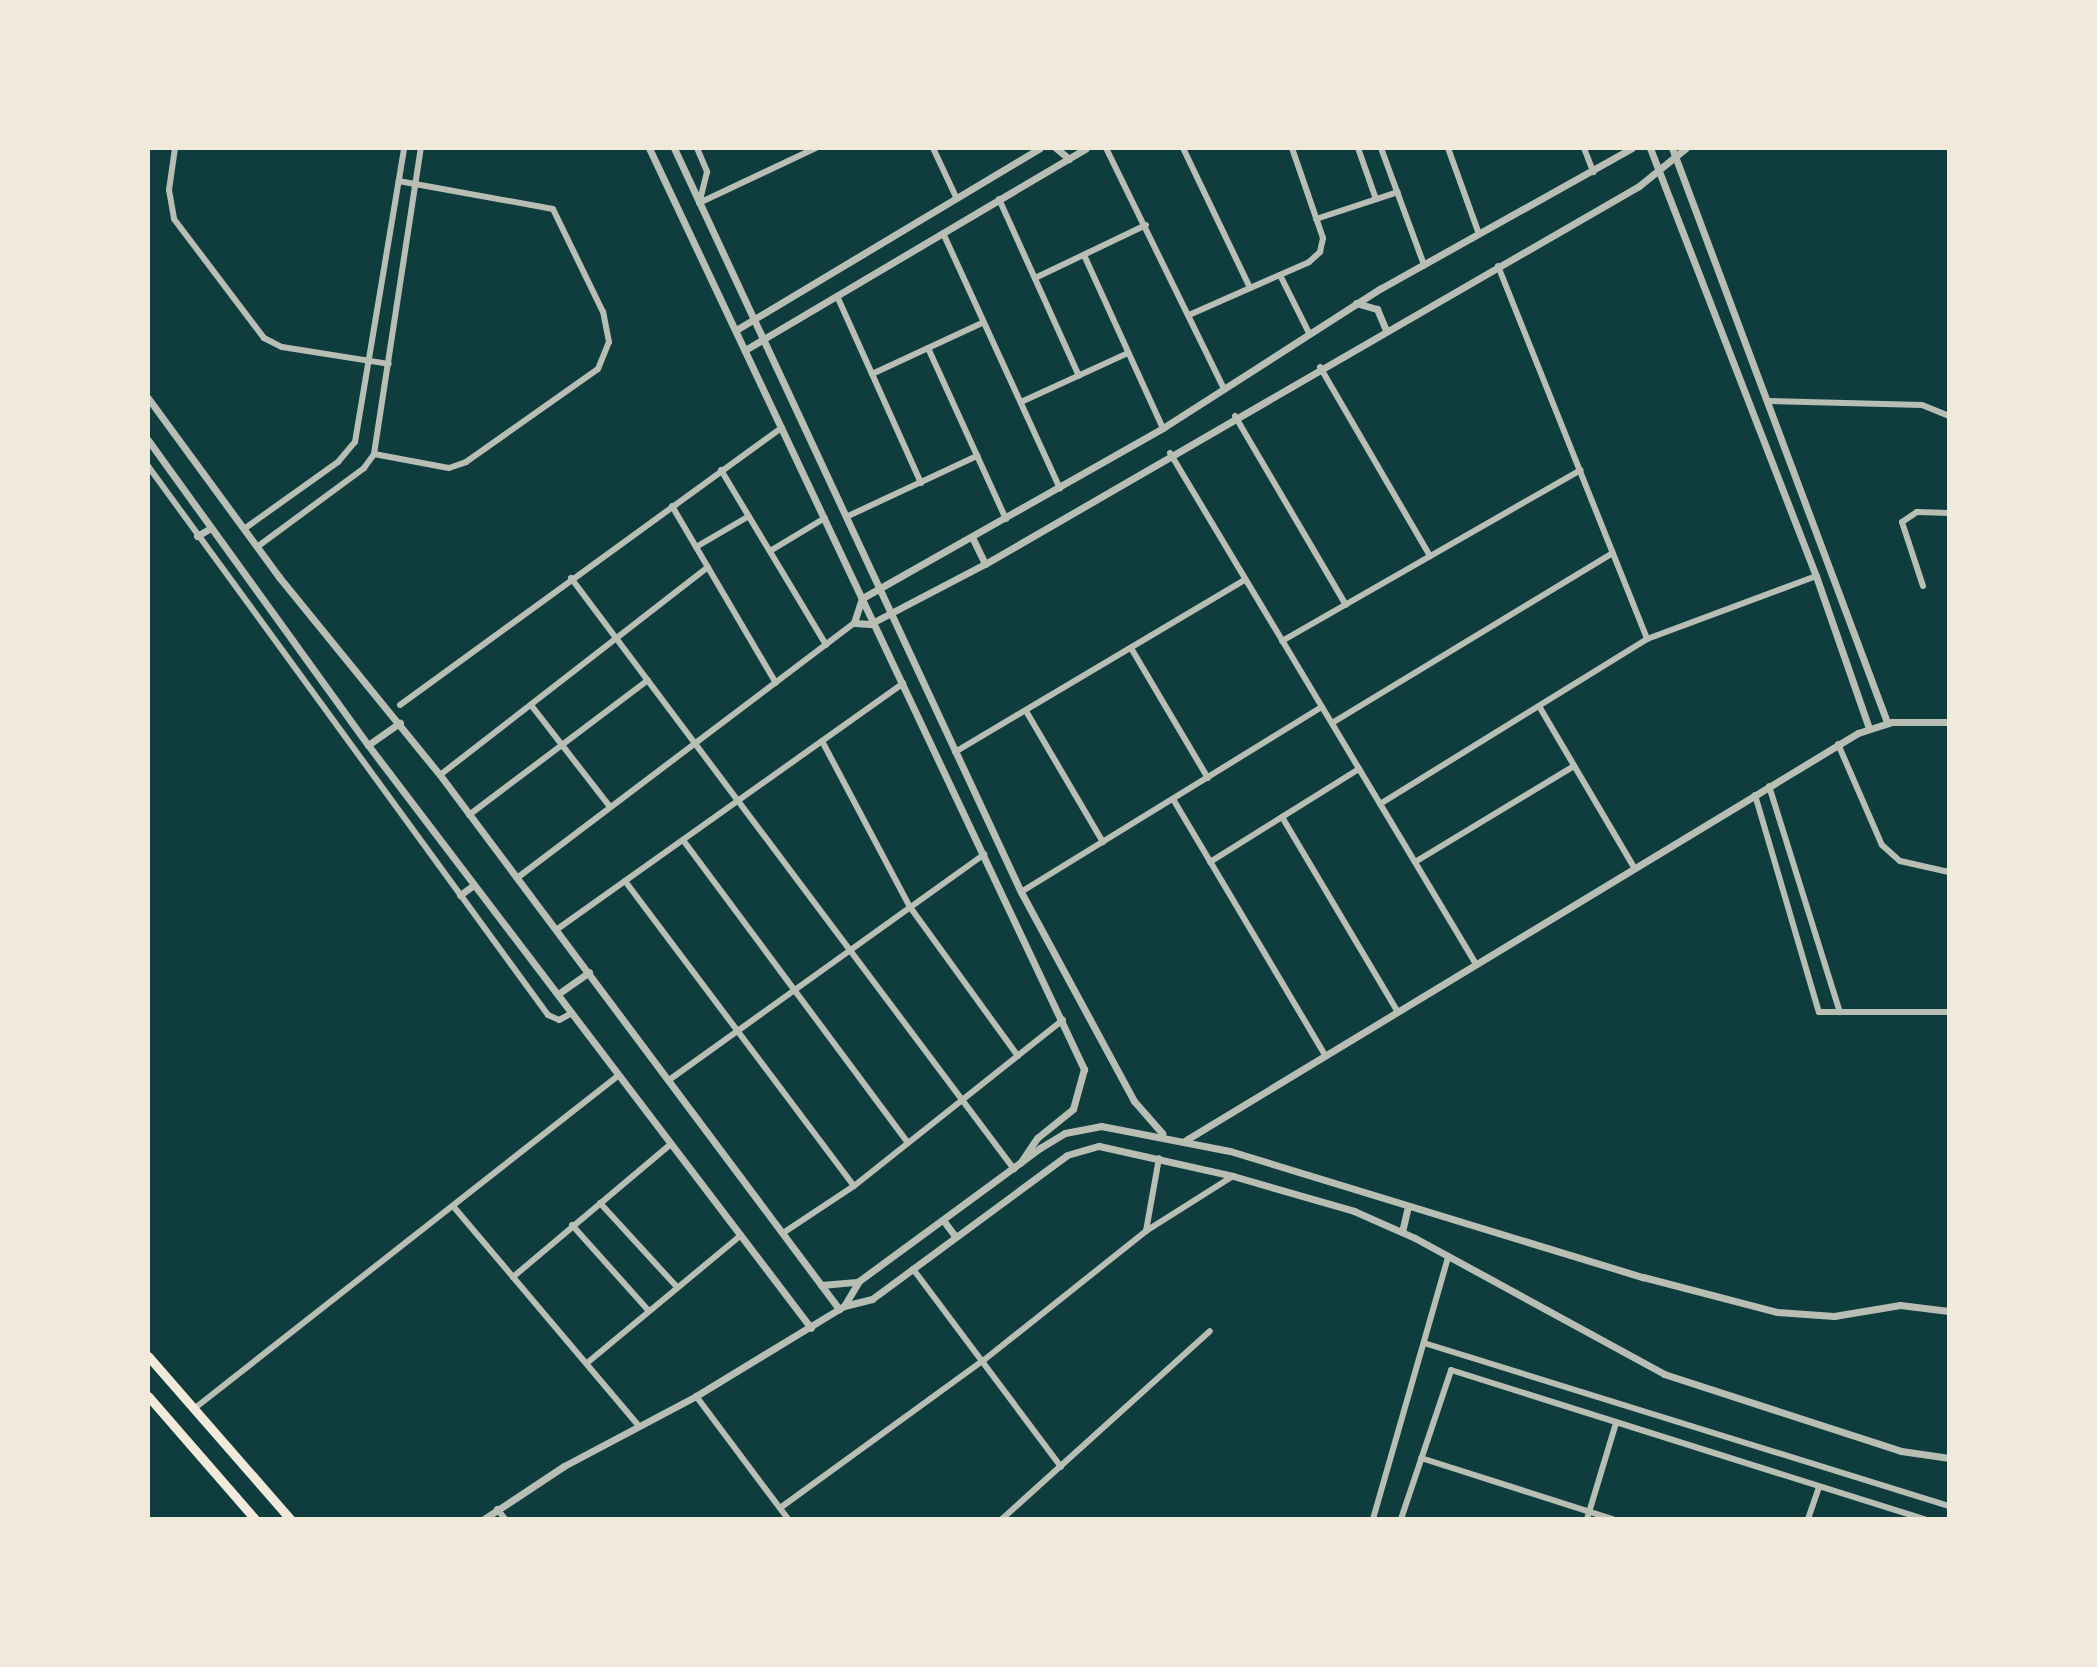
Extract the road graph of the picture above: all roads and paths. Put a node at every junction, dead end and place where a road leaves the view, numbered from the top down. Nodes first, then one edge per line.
1 (175, 148) edge
2 (404, 148) edge
3 (421, 148) edge
4 (649, 148) edge
5 (674, 148) edge
6 (697, 148) edge
7 (816, 148) edge
8 (933, 148) edge
9 (1040, 148) edge
10 (1056, 148) edge
11 (1086, 148) edge
12 (1106, 148) edge
13 (1183, 148) edge
14 (1292, 148) edge
15 (1358, 148) edge
16 (1381, 148) edge
17 (1448, 148) edge
18 (1584, 148) edge
19 (1632, 148) edge
20 (1650, 148) edge
21 (1672, 148) edge
22 (1686, 148) edge
23 (800, 151) edge
24 (1675, 158) junction
25 (1069, 159) junction
26 (1659, 171) junction
27 (1593, 172) junction
28 (399, 181) junction
29 (416, 183) junction
30 (1398, 192) junction
31 (957, 199) junction
32 (999, 199) junction
33 (1376, 199) junction
34 (699, 203) junction
35 (1316, 219) junction
36 (1146, 225) junction
37 (943, 233) junction
38 (1479, 234) junction
39 (1084, 255) junction
40 (1424, 265) junction
41 (1498, 266) junction
42 (1280, 275) junction
43 (1035, 278) junction
44 (1250, 288) junction
45 (837, 296) junction
46 (1356, 303) junction
47 (1189, 315) junction
48 (754, 320) junction
49 (984, 322) junction
50 (736, 330) junction
51 (1386, 330) junction
52 (1309, 333) junction
53 (763, 340) junction
54 (928, 348) junction
55 (745, 350) junction
56 (1128, 353) junction
57 (370, 361) junction
58 (389, 364) junction
59 (1320, 367) junction
60 (872, 374) junction
61 (1079, 376) junction
62 (1224, 389) junction
63 (148, 398) edge
64 (1769, 401) junction
65 (1021, 402) junction
66 (1235, 416) junction
67 (1949, 416) edge
68 (782, 427) junction
69 (1163, 428) junction
70 (148, 440) edge
71 (1170, 453) junction
72 (374, 454) junction
73 (977, 456) junction
74 (148, 466) edge
75 (721, 470) junction
76 (1580, 470) junction
77 (921, 483) junction
78 (1060, 489) junction
79 (672, 506) junction
80 (1809, 509) junction
81 (1949, 513) edge
82 (1792, 514) junction
83 (749, 516) junction
84 (846, 517) junction
85 (825, 518) junction
86 (1006, 519) junction
87 (211, 528) junction
88 (244, 529) junction
89 (197, 536) junction
90 (972, 537) junction
91 (257, 547) junction
92 (696, 547) junction
93 (770, 551) junction
94 (1613, 553) junction
95 (1430, 556) junction
96 (985, 564) junction
97 (708, 567) junction
98 (1816, 576) junction
99 (571, 578) junction
100 (1245, 580) junction
101 (1923, 586) dead end
102 (878, 588) junction
103 (862, 598) junction
104 (1346, 605) junction
105 (890, 613) junction
106 (874, 622) junction
107 (854, 623) junction
108 (616, 638) junction
109 (1647, 639) junction
110 (1282, 641) junction
111 (826, 645) junction
112 (1131, 648) junction
113 (648, 680) junction
114 (776, 683) junction
115 (903, 683) junction
116 (400, 705) dead end
117 (531, 705) junction
118 (1539, 706) junction
119 (1322, 707) junction
120 (1026, 711) junction
121 (1887, 722) junction
122 (1949, 722) edge
123 (400, 723) junction
124 (1332, 723) junction
125 (1869, 728) junction
126 (822, 741) junction
127 (562, 744) junction
128 (695, 744) junction
129 (1838, 744) junction
130 (368, 745) junction
131 (955, 752) junction
132 (1574, 766) junction
133 (1359, 769) junction
134 (440, 775) junction
135 (1208, 778) junction
136 (1769, 786) junction
137 (1755, 795) junction
138 (1173, 799) junction
139 (738, 801) junction
140 (1380, 804) junction
141 (610, 807) junction
142 (469, 815) junction
143 (1282, 817) junction
144 (683, 840) junction
145 (1103, 842) junction
146 (985, 854) junction
147 (1210, 862) junction
148 (1415, 862) junction
149 (1634, 867) junction
150 (1949, 872) edge
151 (517, 878) junction
152 (625, 881) junction
153 (474, 885) junction
154 (1021, 892) junction
155 (460, 895) junction
156 (1804, 901) junction
157 (1788, 906) junction
158 (910, 907) junction
159 (556, 930) junction
160 (850, 950) junction
161 (1476, 964) junction
162 (589, 972) junction
163 (794, 990) junction
164 (558, 994) junction
165 (1397, 1011) junction
166 (1840, 1012) junction
167 (1949, 1012) edge
168 (572, 1013) junction
169 (1063, 1020) junction
170 (737, 1031) junction
171 (1325, 1055) junction
172 (1018, 1056) junction
173 (619, 1075) junction
174 (669, 1080) junction
175 (962, 1100) junction
176 (1163, 1134) junction
177 (1186, 1140) junction
178 (908, 1143) junction
179 (671, 1144) junction
180 (1159, 1158) junction
181 (1017, 1167) junction
182 (1233, 1176) junction
183 (854, 1186) junction
184 (600, 1203) junction
185 (453, 1206) junction
186 (1408, 1207) junction
187 (943, 1220) junction
188 (572, 1225) junction
189 (1146, 1231) junction
190 (1402, 1232) junction
191 (783, 1233) junction
192 (741, 1235) junction
193 (956, 1237) junction
194 (1448, 1258) junction
195 (913, 1269) junction
196 (513, 1277) junction
197 (859, 1281) junction
198 (821, 1285) junction
199 (677, 1287) junction
200 (842, 1308) junction
201 (648, 1310) junction
202 (1949, 1311) edge
203 (811, 1328) junction
204 (1210, 1331) dead end
205 (1424, 1343) junction
206 (148, 1356) edge
207 (984, 1360) junction
208 (587, 1363) junction
209 (148, 1396) edge
210 (696, 1396) junction
211 (195, 1408) junction
212 (1616, 1423) junction
213 (640, 1427) junction
214 (1421, 1458) junction
215 (1949, 1458) edge
216 (1061, 1467) junction
217 (1819, 1487) junction
218 (1949, 1506) edge
219 (780, 1508) junction
220 (497, 1509) junction
221 (1588, 1515) edge
222 (255, 1519) edge
223 (290, 1519) edge
224 (484, 1519) edge
225 (505, 1519) edge
226 (788, 1519) edge
227 (1002, 1519) edge
228 (1373, 1519) edge
229 (1401, 1519) edge
230 (1612, 1519) edge
231 (1808, 1519) edge
232 (1925, 1519) edge

1 - 57 street
2 - 28 street
3 - 29 street
4 - 50 street
5 - 34 street
6 - 34 street
7 - 23 street
8 - 31 street
9 - 31 street
10 - 25 street
11 - 25 street
12 - 36 street
13 - 44 street
14 - 35 street
15 - 33 street
16 - 30 street
17 - 38 street
18 - 27 street
19 - 27 street
20 - 26 street
21 - 24 street
22 - 24 street
23 - 34 street
24 - 26 street
24 - 64 street
25 - 32 street
26 - 41 street
26 - 82 street
27 - 38 street
28 - 29 street
28 - 57 street
29 - 58 street
29 - 72 street
30 - 33 street
30 - 40 street
31 - 48 street
32 - 37 street
32 - 43 street
33 - 35 street
34 - 48 street
35 - 42 street
36 - 39 street
36 - 47 street
37 - 45 street
37 - 49 street
38 - 40 street
39 - 43 street
39 - 56 street
40 - 46 street
41 - 51 street
41 - 76 street
42 - 44 street
42 - 52 street
43 - 61 street
44 - 47 street
45 - 53 street
45 - 60 street
46 - 51 street
46 - 52 street
47 - 62 street
48 - 50 street
48 - 53 street
49 - 54 street
49 - 65 street
50 - 55 street
51 - 59 street
52 - 62 street
53 - 55 street
53 - 84 street
54 - 60 street
54 - 73 street
55 - 68 street
56 - 61 street
56 - 69 street
57 - 58 street
57 - 88 street
58 - 72 street
59 - 66 street
59 - 95 street
60 - 77 street
61 - 65 street
62 - 69 street
63 - 88 street
64 - 67 street
64 - 80 street
65 - 78 street
66 - 71 street
66 - 104 street
68 - 75 street
68 - 85 street
69 - 78 street
70 - 87 street
71 - 96 street
71 - 100 street
72 - 91 street
73 - 77 street
73 - 86 street
74 - 89 street
75 - 79 street
75 - 83 street
76 - 94 street
76 - 95 street
77 - 84 street
78 - 86 street
79 - 92 street
79 - 99 street
80 - 82 street
80 - 121 street
81 - 101 street
82 - 98 street
83 - 92 street
83 - 93 street
84 - 102 street
85 - 93 street
85 - 103 street
86 - 90 street
87 - 89 street
87 - 130 street
88 - 91 street
89 - 155 street
90 - 96 street
90 - 102 street
91 - 123 street
92 - 97 street
93 - 111 street
94 - 109 street
94 - 124 street
95 - 104 street
96 - 105 street
97 - 108 street
97 - 114 street
98 - 109 street
98 - 125 street
99 - 108 street
99 - 116 street
100 - 110 street
100 - 112 street
102 - 103 street
102 - 105 street
103 - 106 street
103 - 107 street
104 - 110 street
105 - 106 street
105 - 131 street
106 - 107 street
106 - 115 street
107 - 111 street
108 - 113 street
108 - 117 street
109 - 118 street
110 - 119 street
111 - 114 street
112 - 120 street
112 - 135 street
113 - 127 street
113 - 128 street
114 - 128 street
115 - 126 street
115 - 146 street
117 - 127 street
117 - 134 street
118 - 132 street
118 - 140 street
119 - 124 street
119 - 135 street
120 - 131 street
120 - 145 street
121 - 122 street
121 - 125 street
123 - 130 street
123 - 134 street
124 - 133 street
125 - 129 street
126 - 139 street
126 - 158 street
127 - 141 street
127 - 142 street
128 - 139 street
128 - 141 street
129 - 136 street
129 - 150 street
130 - 153 street
131 - 154 street
132 - 148 street
132 - 149 street
133 - 140 street
133 - 143 street
134 - 142 street
135 - 138 street
136 - 137 street
136 - 156 street
137 - 149 street
137 - 157 street
138 - 145 street
138 - 147 street
139 - 144 street
139 - 160 street
140 - 148 street
141 - 151 street
142 - 151 street
143 - 147 street
143 - 165 street
144 - 152 street
144 - 163 street
145 - 154 street
146 - 158 street
146 - 169 street
147 - 171 street
148 - 161 street
149 - 161 street
151 - 159 street
152 - 159 street
152 - 170 street
153 - 155 street
153 - 164 street
154 - 176 street
155 - 168 street
156 - 157 street
156 - 166 street
157 - 166 street
158 - 160 street
158 - 172 street
159 - 162 street
160 - 163 street
160 - 175 street
161 - 165 street
162 - 164 street
162 - 174 street
163 - 170 street
163 - 178 street
164 - 168 street
165 - 171 street
166 - 167 street
168 - 173 street
169 - 172 street
169 - 181 street
170 - 174 street
170 - 183 street
171 - 177 street
172 - 175 street
173 - 179 street
173 - 185 street
174 - 191 street
175 - 178 street
175 - 181 street
176 - 177 street
176 - 181 street
177 - 186 street
178 - 183 street
179 - 184 street
179 - 192 street
180 - 182 street
180 - 189 street
180 - 193 street
181 - 187 street
182 - 189 street
182 - 190 street
183 - 191 street
184 - 188 street
184 - 199 street
185 - 196 street
185 - 211 street
186 - 190 street
186 - 202 street
187 - 193 street
187 - 197 street
188 - 196 street
188 - 201 street
189 - 207 street
190 - 194 street
191 - 198 street
192 - 199 street
192 - 203 street
193 - 195 street
194 - 205 street
194 - 215 street
195 - 200 street
195 - 207 street
196 - 208 street
197 - 198 street
197 - 200 street
198 - 200 street
199 - 201 street
200 - 203 street
201 - 208 street
203 - 210 street
204 - 216 street
205 - 218 street
205 - 228 street
206 - 211 main road
207 - 216 street
207 - 219 street
208 - 213 street
209 - 222 main road
210 - 213 street
210 - 219 street
211 - 223 main road
212 - 214 street
212 - 217 street
212 - 221 street
213 - 220 street
214 - 221 street
214 - 229 street
216 - 227 street
217 - 231 street
217 - 232 street
219 - 226 street
220 - 224 street
220 - 225 street
221 - 230 street

